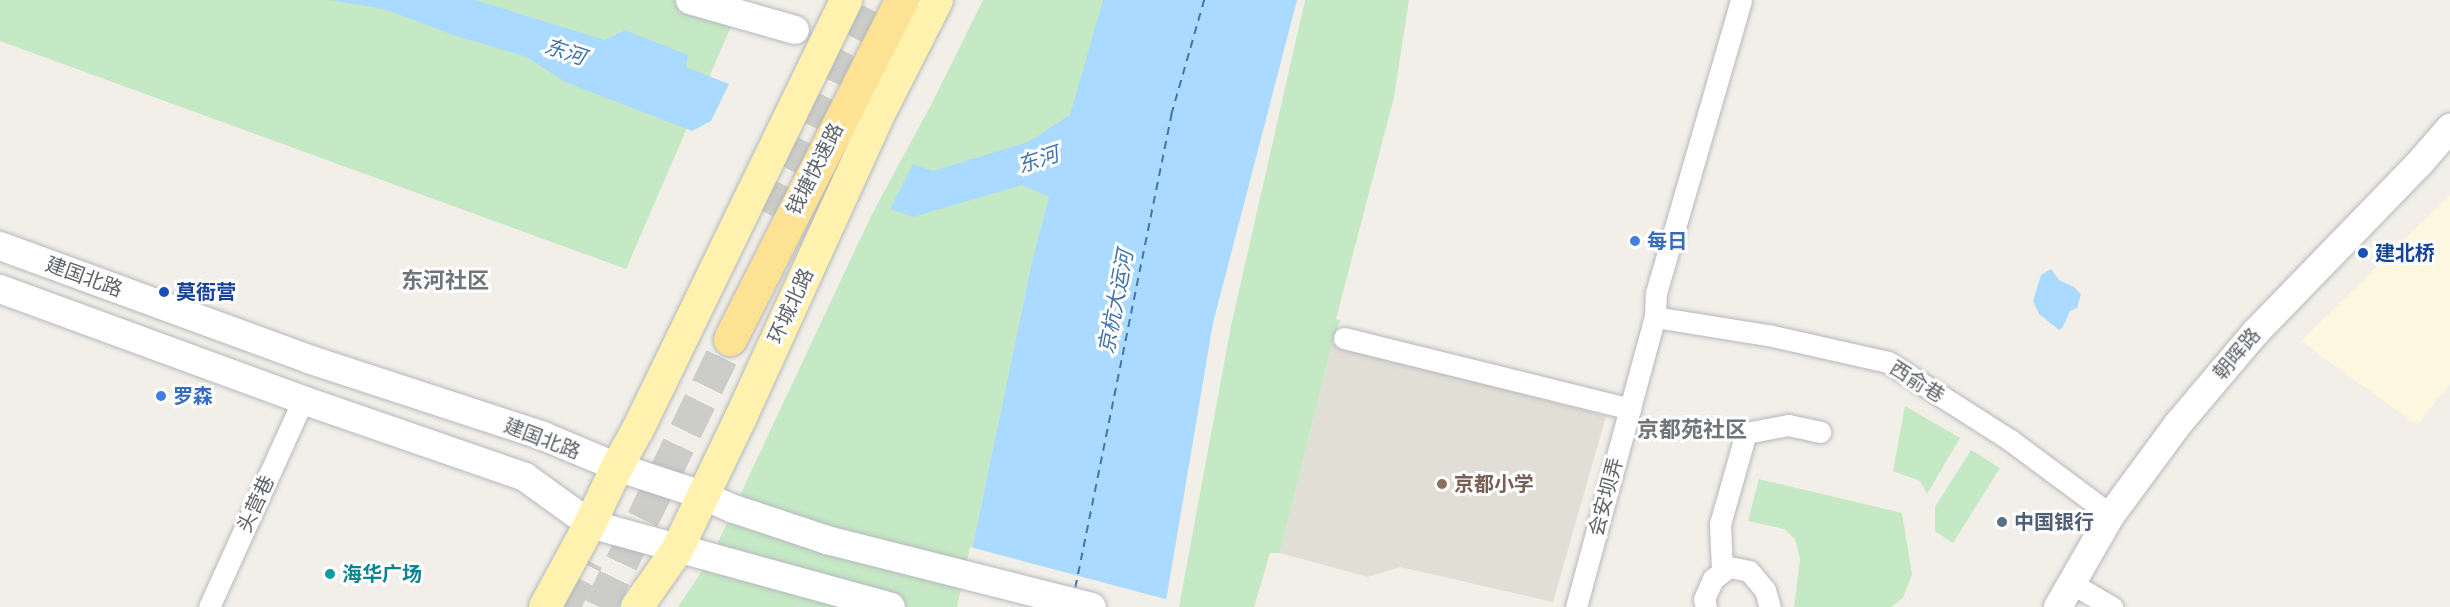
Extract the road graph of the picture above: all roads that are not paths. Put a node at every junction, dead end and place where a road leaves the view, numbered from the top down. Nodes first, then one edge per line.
1 (690, 0) edge
2 (846, 0) edge
3 (901, 0) edge
4 (937, 0) edge
5 (1741, 0) edge
6 (795, 30) dead end
7 (2450, 128) edge
8 (0, 246) edge
9 (0, 290) edge
10 (1655, 317) junction
11 (1344, 338) dead end
12 (730, 339) tunnel mouth
13 (303, 400) junction
14 (1630, 409) junction
15 (1820, 432) dead end
16 (616, 467) junction
17 (702, 495) junction
18 (2111, 515) junction
19 (591, 524) junction
20 (677, 550) junction
21 (1722, 571) junction
22 (2071, 582) junction
23 (208, 607) edge
24 (545, 607) edge
25 (637, 607) edge
26 (891, 607) edge
27 (1092, 607) edge
28 (1576, 607) edge
29 (1706, 607) edge
30 (1770, 607) edge
31 (2058, 607) edge
32 (2112, 607) edge

1 - 6 main road
2 - 16 main road
3 - 12 highway, 钱塘快速路
4 - 17 main road, 环城北路
5 - 10 street, 会安坝弄
7 - 18 main road, 朝晖路
8 - 16 main road, 建国北路
9 - 13 main road, 建国北路
10 - 14 street, 会安坝弄
10 - 18 street, 西俞巷
11 - 14 street
13 - 19 main road, 建国北路
13 - 23 street, 头营巷
14 - 28 street, 会安坝弄
15 - 21 street
16 - 17 main road, 建国北路
16 - 19 main road
17 - 20 main road, 环城北路
17 - 27 main road, 建国北路
18 - 22 main road, 朝晖路
19 - 20 main road, 建国北路
19 - 24 main road
20 - 25 main road, 环城北路
20 - 26 main road, 建国北路
21 - 29 street
21 - 30 street
22 - 31 main road, 朝晖路
22 - 32 street

